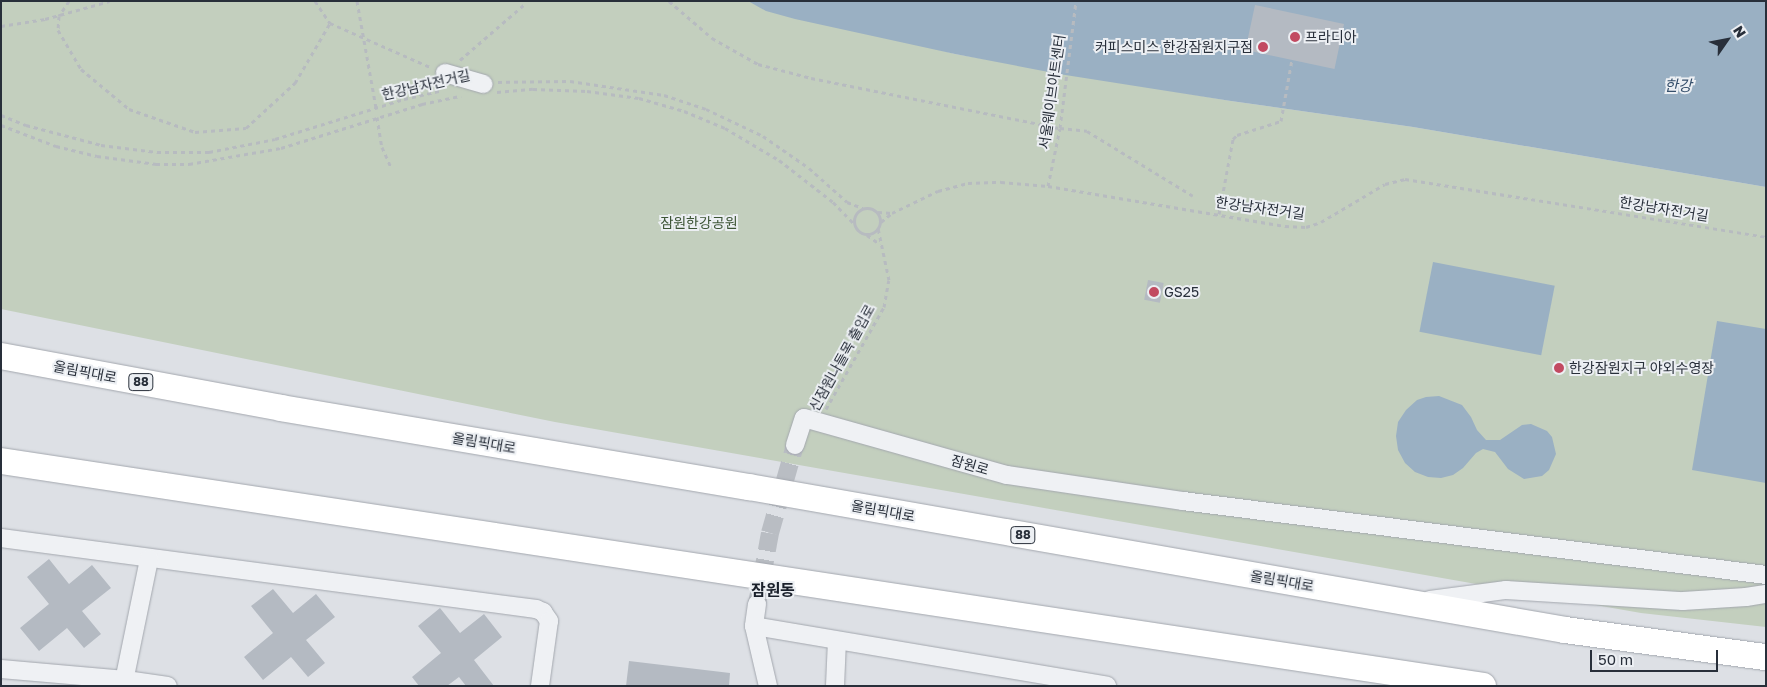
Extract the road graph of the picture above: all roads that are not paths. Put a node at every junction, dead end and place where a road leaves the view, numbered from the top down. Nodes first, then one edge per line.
1 (446, 81) road end
2 (487, 88) road end
3 (1, 356) edge
4 (796, 444) tunnel mouth
5 (1, 461) edge
6 (1, 538) edge
7 (149, 559) junction
8 (1766, 575) edge
9 (1766, 594) edge
10 (1408, 603) junction
11 (757, 604) tunnel mouth
12 (754, 626) junction
13 (837, 641) junction
14 (1766, 657) edge
15 (1, 669) edge
16 (125, 683) edge
17 (168, 686) edge
18 (540, 686) edge
19 (768, 686) edge
20 (835, 686) edge
21 (1107, 686) edge
22 (1484, 686) edge

1 - 2 street
3 - 10 highway, 올림픽대로 / 88
4 - 8 street, 잠원로
5 - 22 highway
6 - 7 street
7 - 16 street
7 - 18 street
9 - 10 street
10 - 14 highway, 올림픽대로 / 88
11 - 12 street
12 - 13 street
12 - 19 street
13 - 20 street
13 - 21 street
15 - 16 street
16 - 17 street

